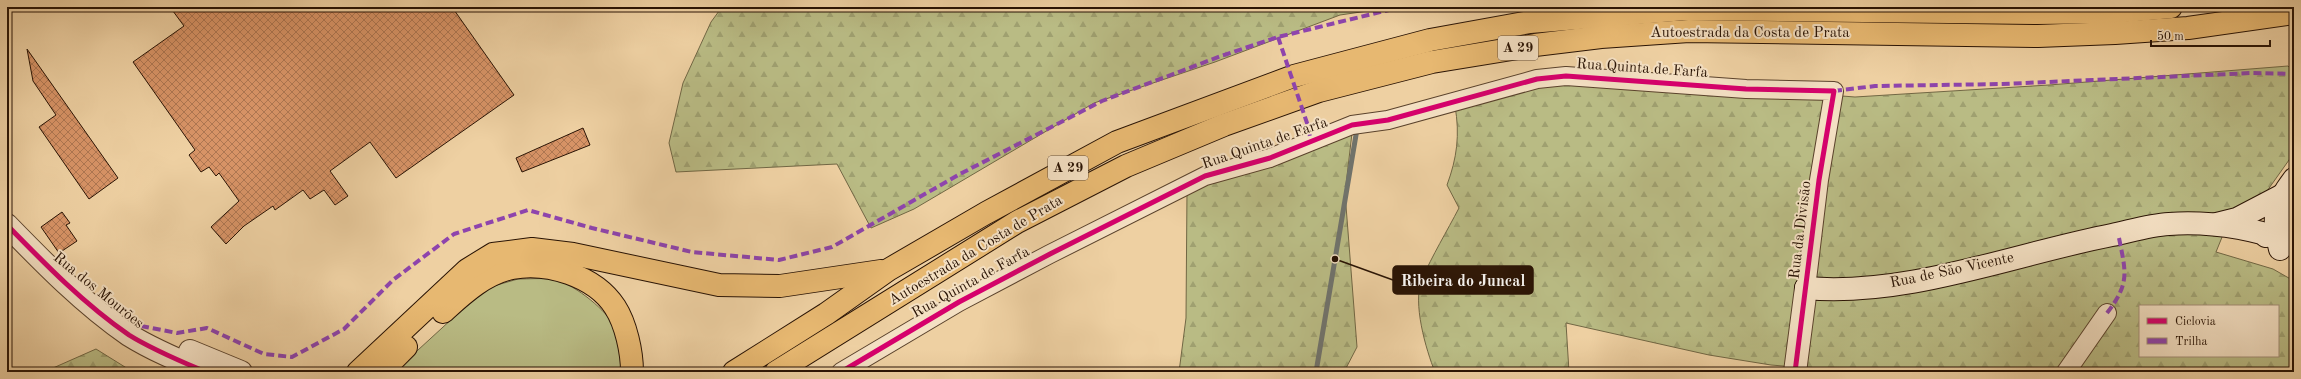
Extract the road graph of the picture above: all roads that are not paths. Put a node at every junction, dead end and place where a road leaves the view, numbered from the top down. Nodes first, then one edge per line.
1 (2171, 7) edge
2 (2294, 13) edge
3 (1834, 91) joint
4 (2288, 188) edge
5 (2294, 213) edge
6 (2216, 224) junction
7 (7, 225) edge
8 (2097, 238) junction
9 (2282, 243) edge
10 (888, 270) junction
11 (1806, 288) junction
12 (89, 303) junction
13 (206, 372) edge
14 (241, 372) edge
15 (358, 372) edge
16 (381, 372) edge
17 (632, 372) edge
18 (734, 372) edge
19 (776, 372) edge
20 (841, 372) edge
21 (1795, 372) edge
22 (2066, 372) edge
23 (2082, 372) edge

1 - 10 highway, Autoestrada da Costa de Prata / A 29
2 - 19 highway, Autoestrada da Costa de Prata / A 29
3 - 11 street, Rua da Divisão
3 - 20 street, Rua Quinta de Farfa
4 - 6 main road
4 - 9 main road
5 - 9 main road
6 - 8 main road, Rua de São Vicente
6 - 9 main road, Rua de São Vicente
7 - 12 main road, Rua dos Mourões
8 - 9 main road, Rua de São Vicente
8 - 11 main road, Rua de São Vicente
10 - 15 highway
10 - 18 highway, Autoestrada da Costa de Prata / A 29
11 - 21 main road, Rua da Divisão
12 - 13 main road, Rua dos Mourões
12 - 14 main road, Rua dos Mourões
16 - 17 highway
22 - 23 street

